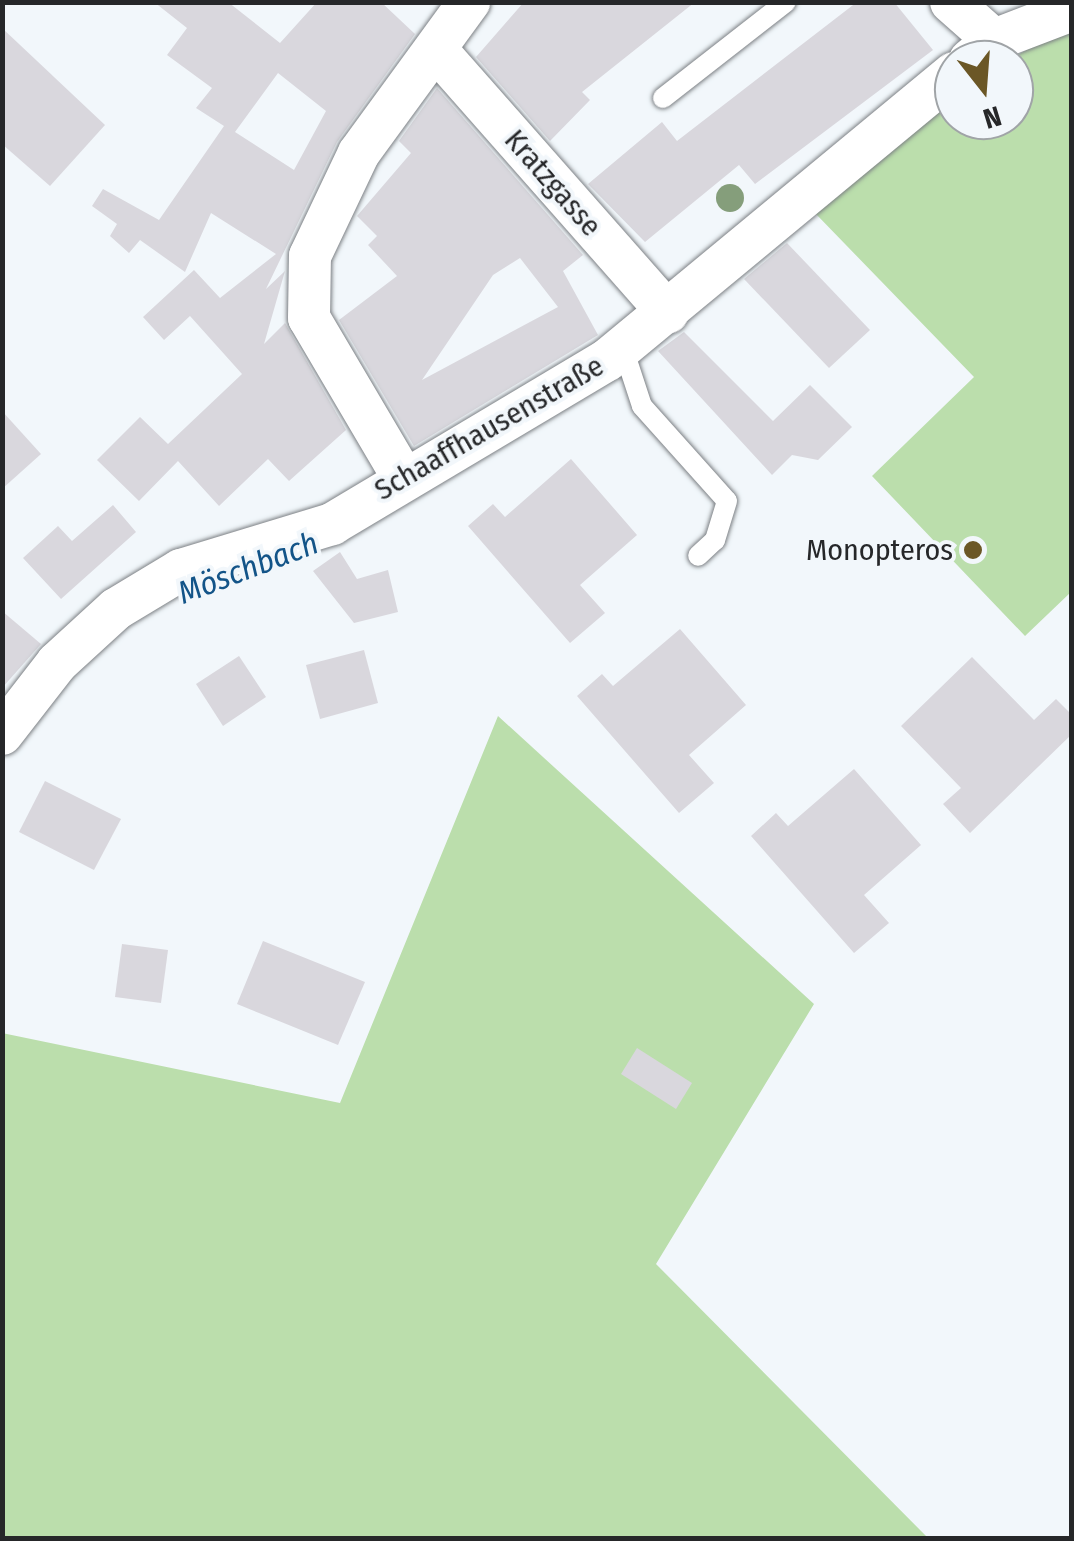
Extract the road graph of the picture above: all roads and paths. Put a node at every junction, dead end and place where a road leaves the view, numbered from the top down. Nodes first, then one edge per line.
1 (469, 2) edge
2 (786, 2) edge
3 (951, 2) edge
4 (1072, 10) edge
5 (976, 40) edge
6 (1004, 40) edge
7 (438, 53) junction
8 (934, 90) edge
9 (663, 98) dead end
10 (668, 312) junction
11 (622, 348) junction
12 (401, 474) junction
13 (698, 556) dead end
14 (2, 734) edge

1 - 7 street
2 - 9 lane
3 - 5 street
4 - 6 street
7 - 10 street, Kratzgasse
7 - 12 street
8 - 10 street, Schaaffhausenstraße
10 - 11 street, Schaaffhausenstraße
11 - 12 street, Schaaffhausenstraße
11 - 13 lane
12 - 14 street, Schaaffhausenstraße

